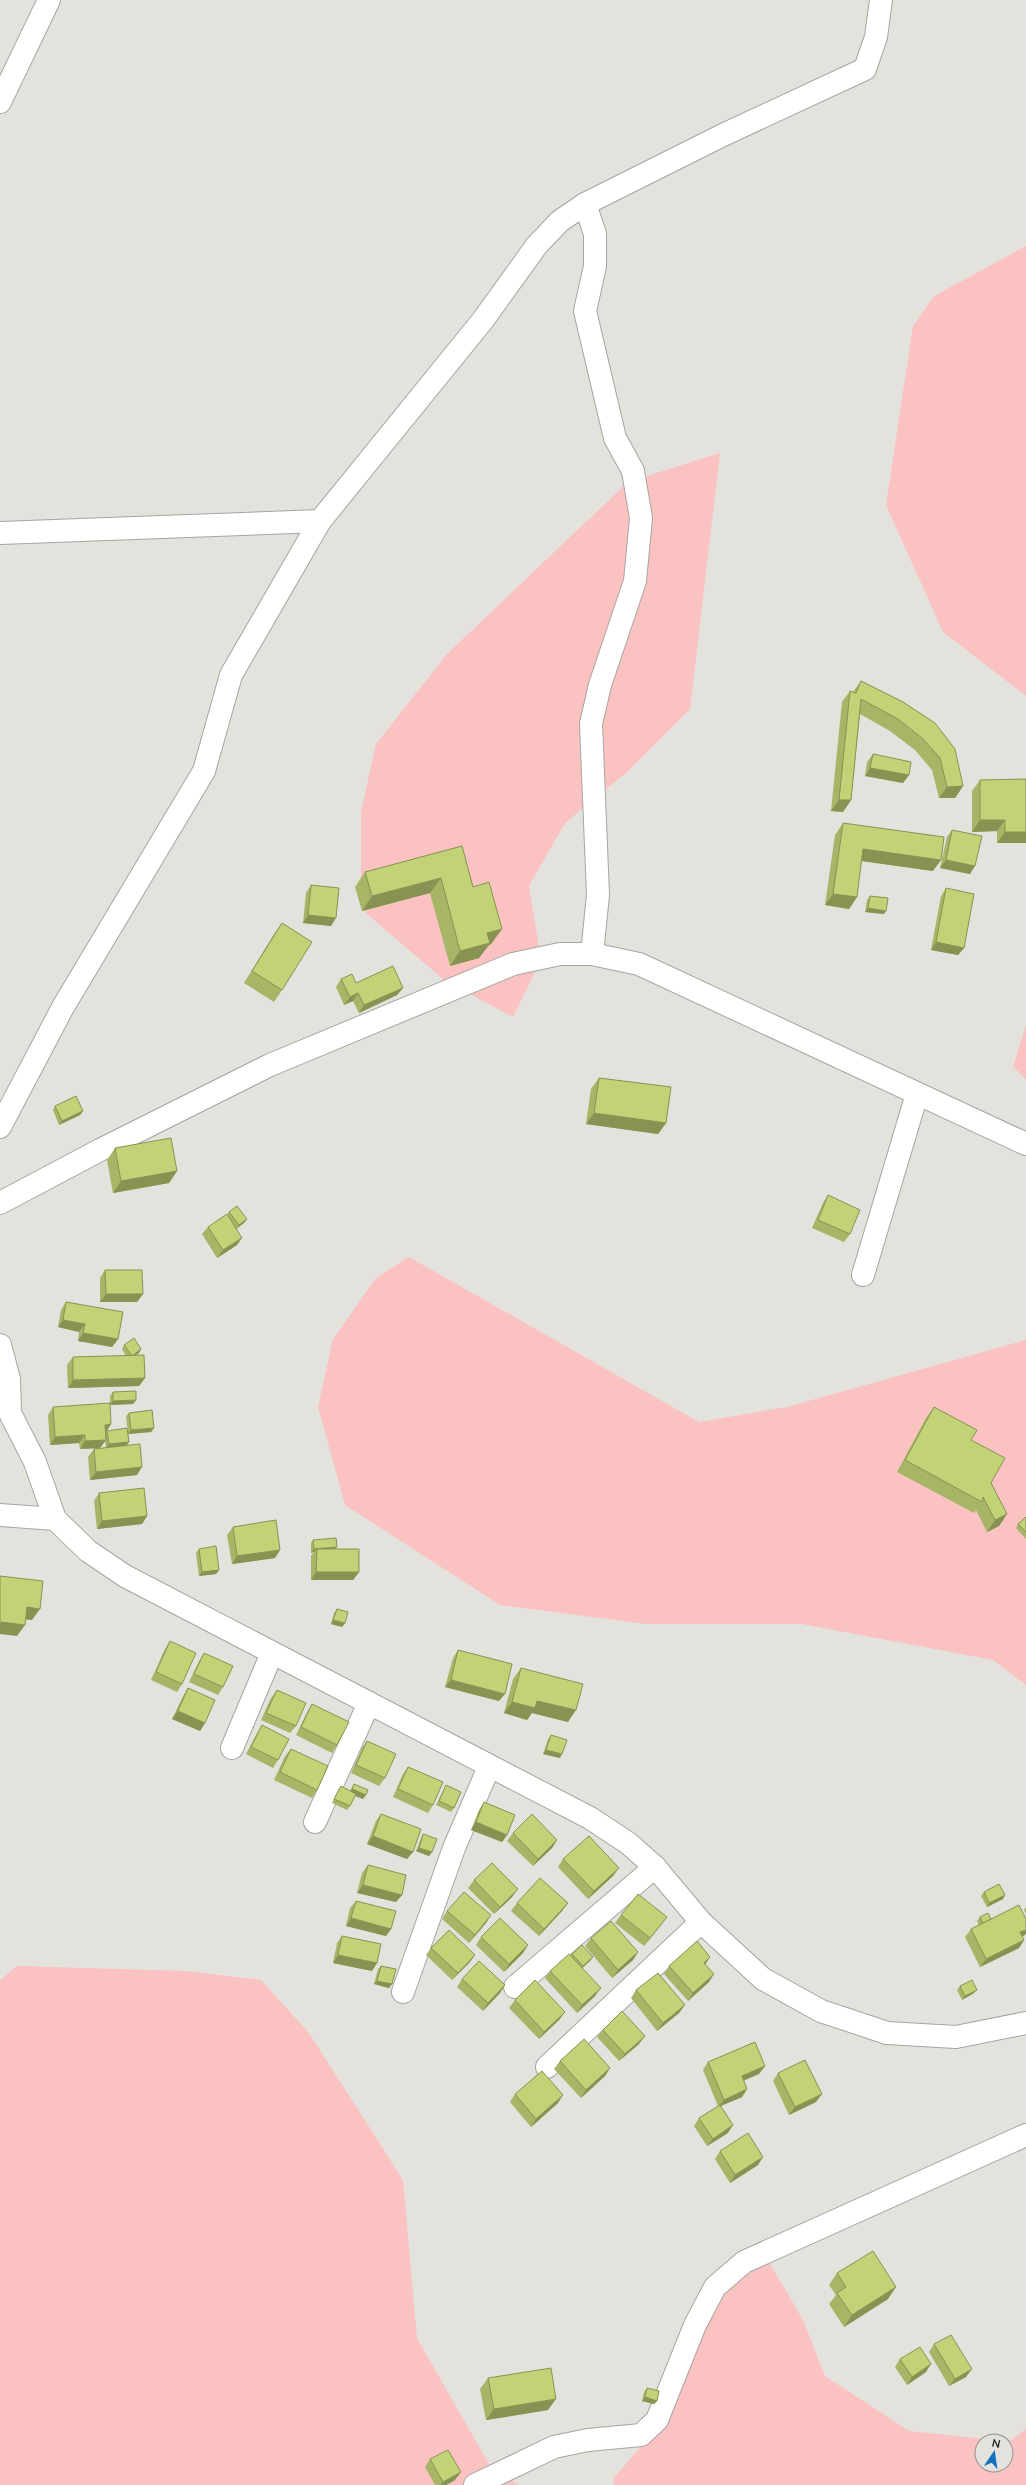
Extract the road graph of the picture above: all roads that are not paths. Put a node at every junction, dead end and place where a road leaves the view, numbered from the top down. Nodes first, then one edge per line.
1 (49, 0) edge
2 (881, 0) edge
3 (0, 102) edge
4 (585, 204) junction
5 (320, 521) junction
6 (0, 533) edge
7 (592, 954) junction
8 (917, 1094) junction
9 (0, 1127) edge
10 (1026, 1144) edge
11 (0, 1203) edge
12 (863, 1275) dead end
13 (0, 1345) edge
14 (0, 1515) edge
15 (55, 1519) junction
16 (272, 1653) junction
17 (369, 1703) junction
18 (232, 1748) dead end
19 (489, 1767) junction
20 (315, 1822) dead end
21 (656, 1866) junction
22 (701, 1922) junction
23 (515, 1987) dead end
24 (403, 1992) dead end
25 (1026, 2023) edge
26 (547, 2067) dead end
27 (1026, 2135) edge
28 (475, 2485) edge

1 - 3 street
2 - 4 street
4 - 5 street
4 - 7 street
5 - 6 street
5 - 9 street
7 - 8 street
7 - 11 street
8 - 10 street
8 - 12 street
13 - 15 street
14 - 15 street
15 - 16 street
16 - 17 street
16 - 18 street
17 - 19 street
17 - 20 street
19 - 21 street
19 - 24 street
21 - 22 street
21 - 23 street
22 - 25 street
22 - 26 street
27 - 28 street

